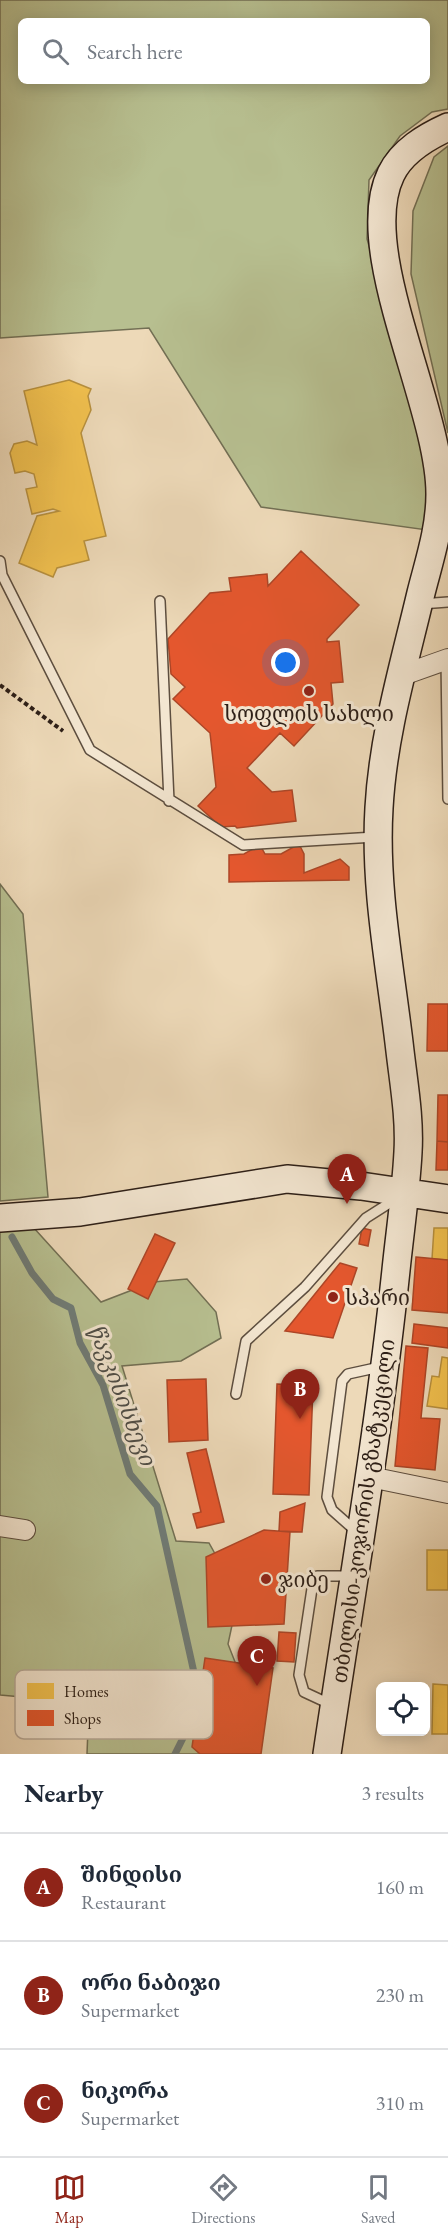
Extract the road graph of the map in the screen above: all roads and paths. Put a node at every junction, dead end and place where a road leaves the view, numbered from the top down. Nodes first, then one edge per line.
1 (448, 127) edge
2 (0, 561) edge
3 (160, 601) dead end
4 (448, 602) edge
5 (419, 604) junction
6 (447, 659) edge
7 (400, 676) junction
8 (0, 685) edge
9 (90, 750) junction
10 (448, 799) edge
11 (170, 801) junction
12 (377, 837) junction
13 (403, 1194) junction
14 (448, 1199) edge
15 (0, 1218) edge
16 (386, 1366) junction
17 (236, 1394) dead end
18 (370, 1476) junction
19 (448, 1493) edge
20 (0, 1526) edge
21 (25, 1530) dead end
22 (360, 1536) junction
23 (354, 1576) junction
24 (334, 1706) junction
25 (327, 1754) edge

1 - 5 main road, თბილისი-კოჯორის გზატკეცილი
2 - 9 lane
3 - 11 lane
4 - 5 lane
5 - 7 main road, თბილისი-კოჯორის გზატკეცილი
6 - 7 street
6 - 10 lane
7 - 12 main road, თბილისი-კოჯორის გზატკეცილი
8 - 9 path
9 - 11 lane
11 - 12 lane
12 - 13 main road, თბილისი-კოჯორის გზატკეცილი
13 - 14 main road
13 - 15 main road
13 - 16 main road, თბილისი-კოჯორის გზატკეცილი
13 - 17 lane
16 - 18 main road, თბილისი-კოჯორის გზატკეცილი
16 - 22 lane
18 - 19 street
18 - 22 main road, თბილისი-კოჯორის გზატკეცილი
20 - 21 street
22 - 23 main road, თბილისი-კოჯორის გზატკეცილი
23 - 24 main road, თბილისი-კოჯორის გზატკეცილი
23 - 24 lane
24 - 25 main road, თბილისი-კოჯორის გზატკეცილი

